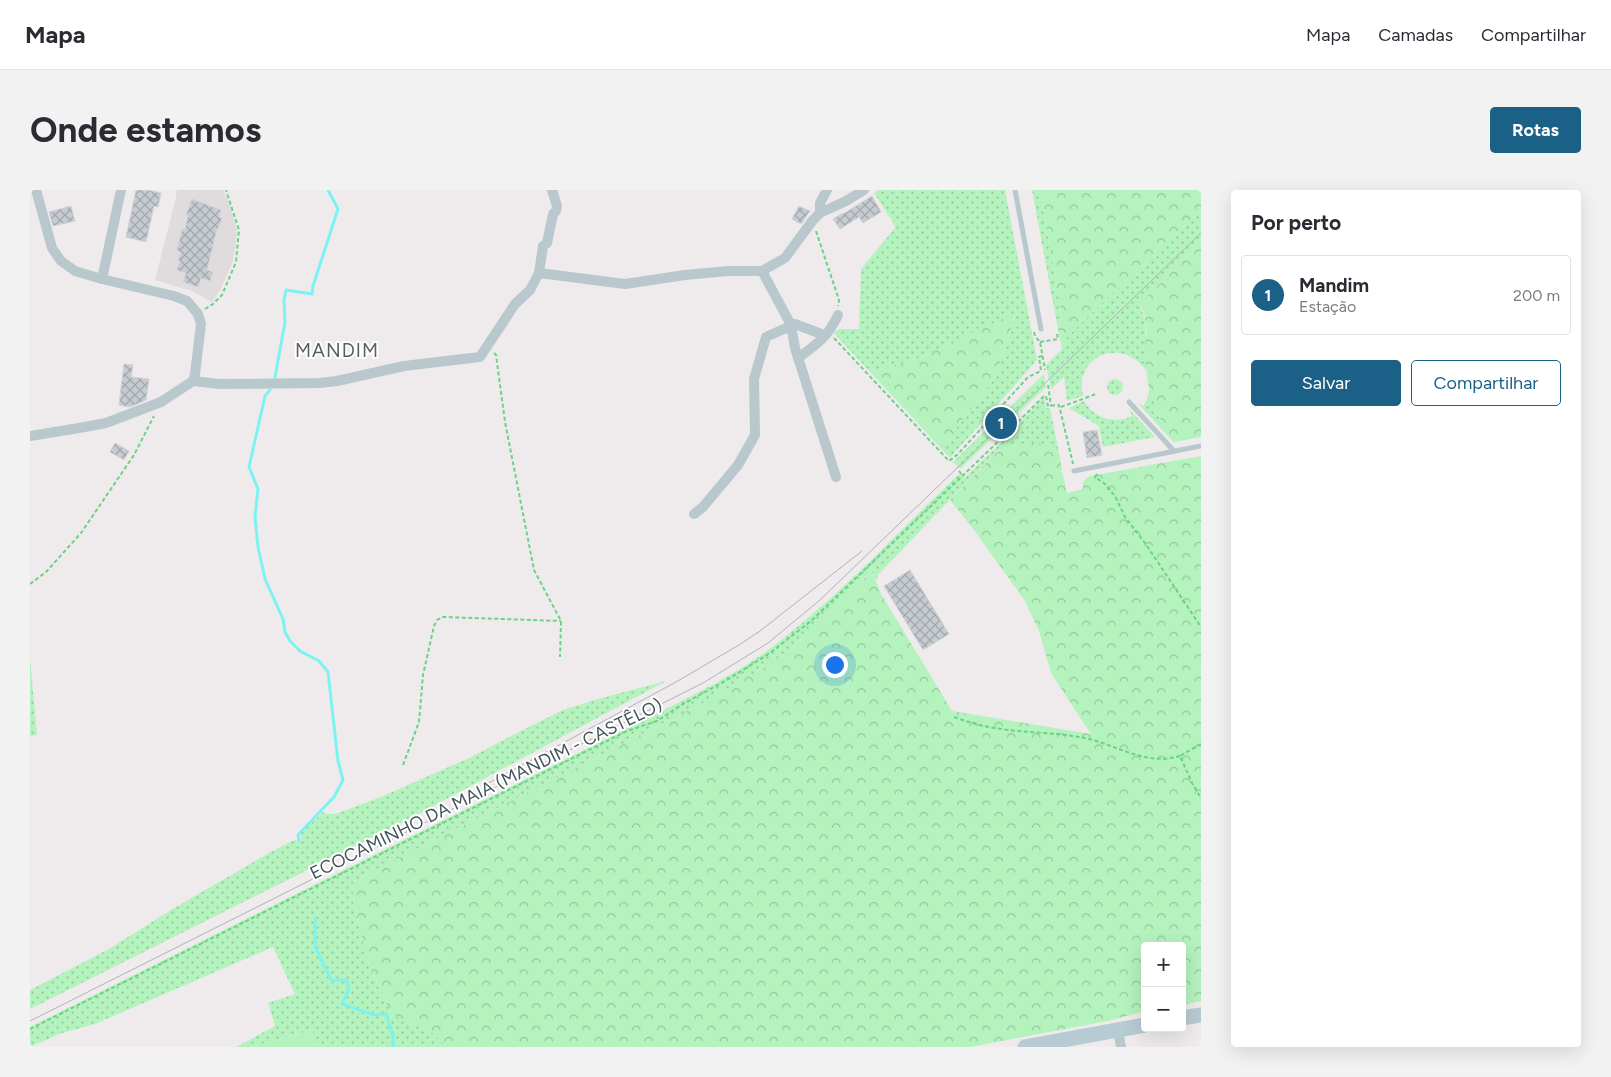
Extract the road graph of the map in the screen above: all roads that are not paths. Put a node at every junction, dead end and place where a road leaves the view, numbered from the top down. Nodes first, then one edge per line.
1 (36, 190) edge
2 (121, 190) edge
3 (552, 190) edge
4 (826, 190) edge
5 (864, 190) edge
6 (1015, 190) edge
7 (817, 217) junction
8 (762, 271) junction
9 (539, 273) junction
10 (102, 280) junction
11 (838, 316) road end
12 (791, 325) junction
13 (1041, 329) dead end
14 (824, 335) junction
15 (798, 358) junction
16 (193, 381) junction
17 (1129, 402) dead end
18 (30, 436) edge
19 (1201, 446) edge
20 (1174, 451) junction
21 (1074, 468) road end
22 (836, 477) dead end
23 (694, 514) dead end
24 (1201, 1015) edge
25 (1186, 1017) edge
26 (1141, 1026) edge
27 (1118, 1030) junction
28 (1025, 1047) edge
29 (1121, 1047) edge

1 - 10 street
2 - 10 street
3 - 9 street
4 - 7 street
5 - 7 street
6 - 13 lane
7 - 8 street
8 - 9 street
8 - 12 street
9 - 16 street
10 - 16 street
11 - 14 street
12 - 14 street
12 - 15 street
12 - 23 street
14 - 15 street
15 - 22 street
16 - 18 street
17 - 20 lane
19 - 20 lane
20 - 21 lane
24 - 25 main road
26 - 27 main road
27 - 28 main road
27 - 29 street

